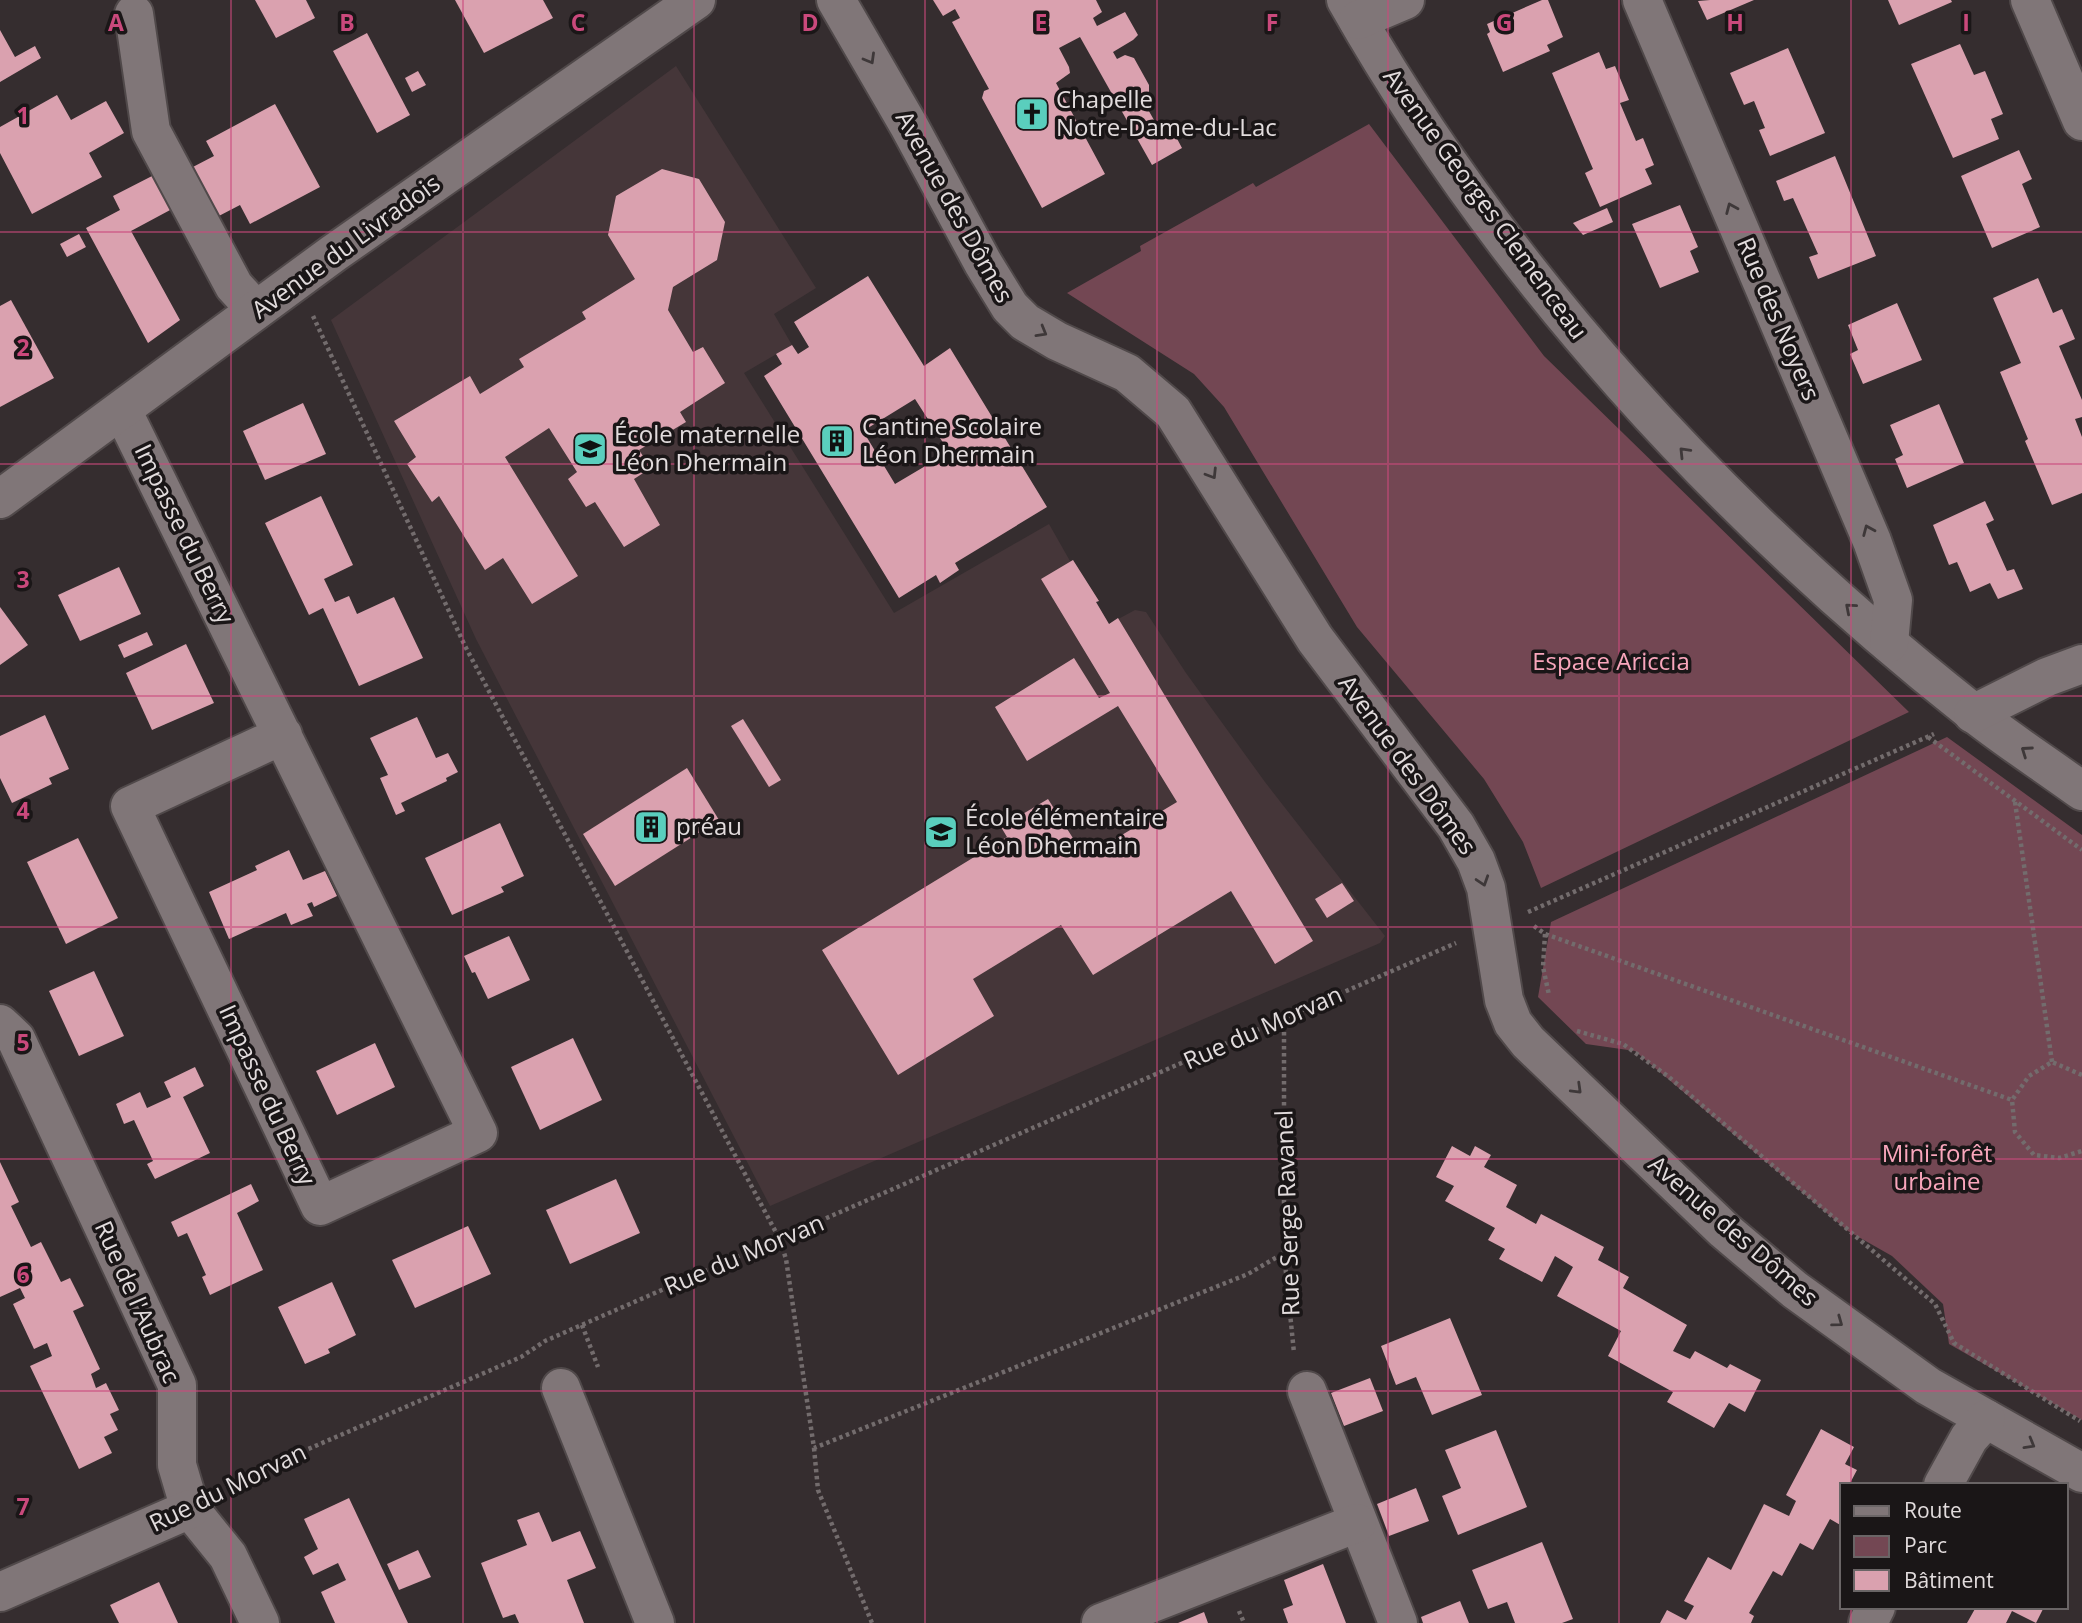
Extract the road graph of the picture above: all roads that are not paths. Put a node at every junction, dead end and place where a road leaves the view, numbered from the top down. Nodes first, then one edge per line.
1 (836, 0) edge
2 (1405, 0) edge
3 (1642, 0) edge
4 (2030, 0) edge
5 (680, 4) edge
6 (1352, 10) edge
7 (134, 14) dead end
8 (2082, 121) edge
9 (256, 310) junction
10 (122, 410) junction
11 (0, 499) edge
12 (1889, 643) junction
13 (2082, 664) edge
14 (1973, 713) junction
15 (283, 734) junction
16 (2082, 791) edge
17 (0, 1024) edge
18 (561, 1388) dead end
19 (1307, 1391) road end
20 (1986, 1419) junction
21 (2082, 1473) edge
22 (1943, 1483) edge
23 (190, 1510) junction
24 (1357, 1523) junction
25 (0, 1592) edge
26 (260, 1623) edge
27 (655, 1623) edge
28 (1101, 1623) edge
29 (1398, 1623) edge

1 -> 20 street, Avenue des Dômes
2 - 6 street
12 -> 3 street, Rue des Noyers
4 - 8 street
5 - 9 street, Avenue du Livradois
12 -> 6 street, Avenue Georges Clemenceau
7 - 9 street
9 - 10 street, Avenue du Livradois
10 - 11 street, Avenue du Livradois
10 - 15 street, Impasse du Berry
12 - 14 street, Avenue Georges Clemenceau
13 - 14 street
16 -> 14 street, Avenue Georges Clemenceau
15 - 15 street, Impasse du Berry
17 - 23 street, Rue de l'Aubrac
18 - 27 street
19 - 24 street
20 -> 21 street, Avenue des Dômes
20 - 22 street
23 - 25 street, Rue du Morvan
23 - 26 street, Rue de l'Aubrac
24 - 28 street
24 - 29 street

